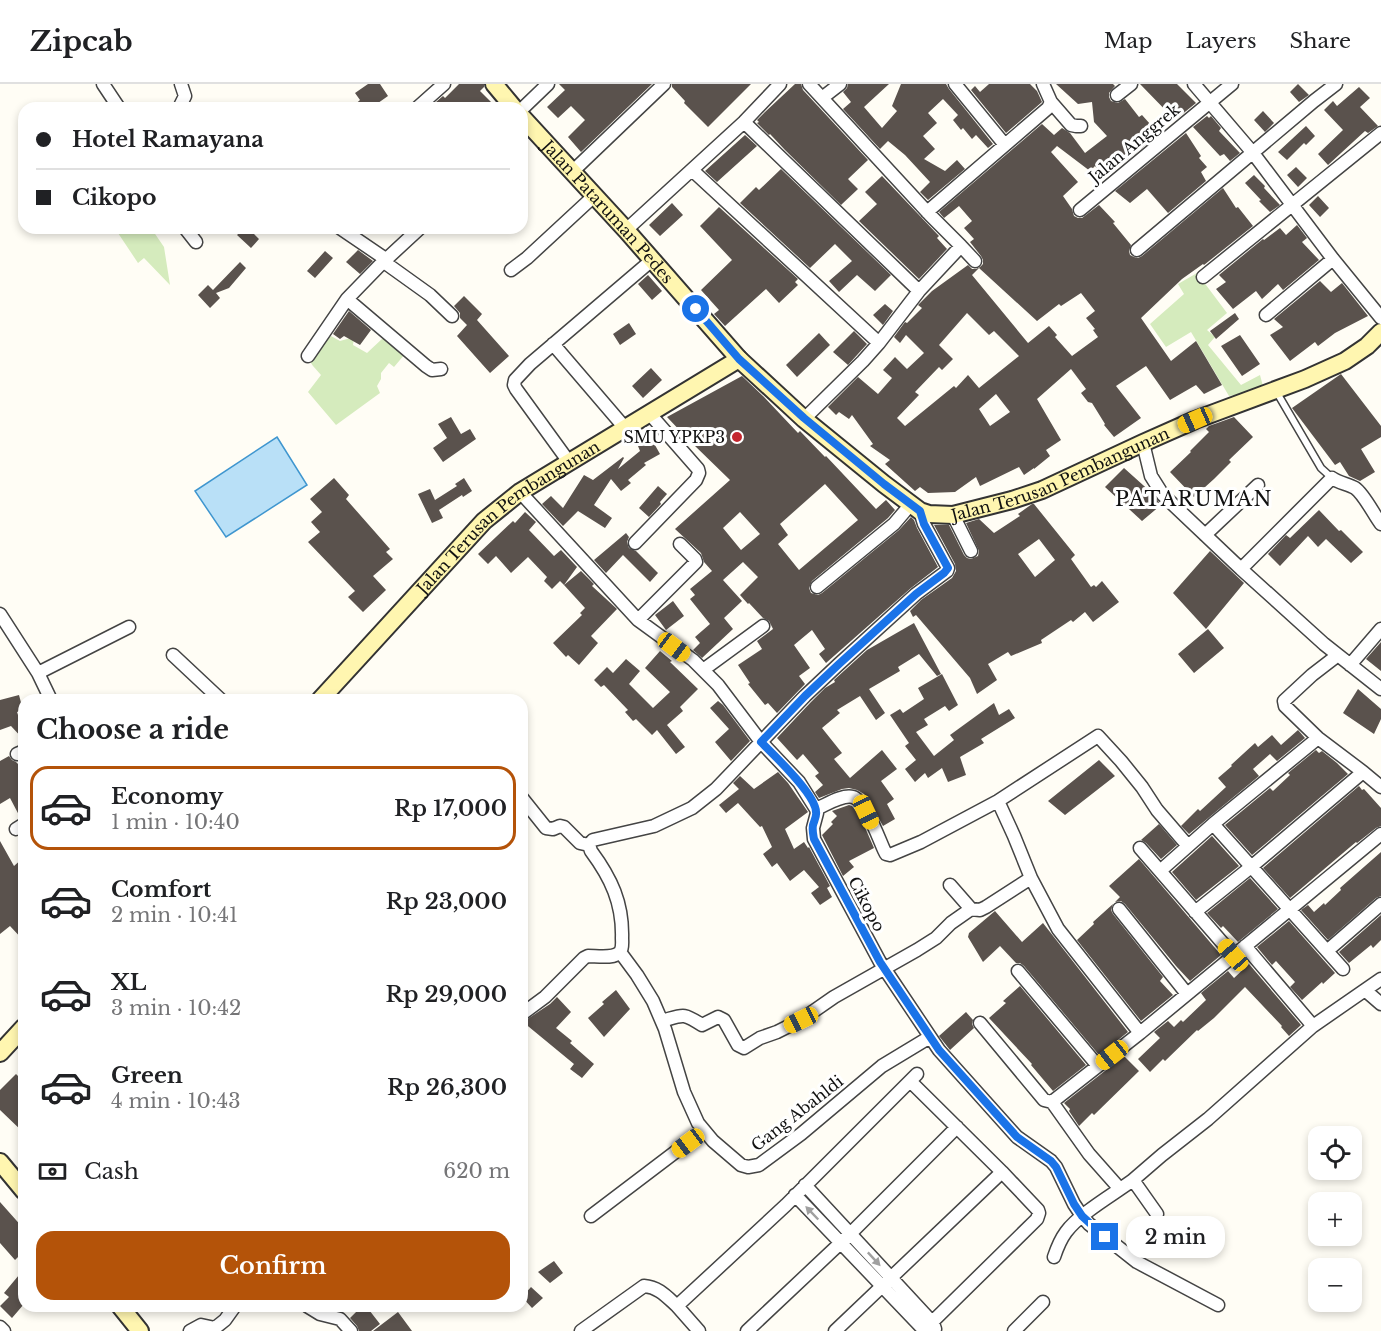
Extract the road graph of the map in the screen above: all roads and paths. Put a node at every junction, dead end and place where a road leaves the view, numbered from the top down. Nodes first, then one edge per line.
1 (103, 84) edge
2 (181, 84) edge
3 (444, 84) edge
4 (494, 84) edge
5 (548, 84) edge
6 (664, 84) edge
7 (780, 84) edge
8 (809, 84) edge
9 (840, 84) edge
10 (956, 84) edge
11 (1043, 84) edge
12 (1131, 84) edge
13 (1194, 84) edge
14 (1232, 84) edge
15 (1336, 84) edge
16 (1117, 95) dead end
17 (822, 98) junction
18 (115, 102) edge
19 (182, 102) edge
20 (424, 102) edge
21 (509, 102) edge
22 (1051, 102) junction
23 (1210, 102) junction
24 (528, 103) edge
25 (744, 122) junction
26 (1081, 126) dead end
27 (528, 129) edge
28 (1381, 133) edge
29 (1005, 145) junction
30 (1253, 153) junction
31 (692, 170) junction
32 (572, 172) junction
33 (594, 196) junction
34 (1292, 205) junction
35 (1080, 210) dead end
36 (927, 212) junction
37 (626, 230) junction
38 (190, 234) edge
39 (348, 234) edge
40 (414, 234) edge
41 (196, 242) dead end
42 (961, 246) junction
43 (1137, 250) dead end
44 (652, 260) junction
45 (1333, 260) junction
46 (386, 261) junction
47 (975, 261) dead end
48 (511, 270) dead end
49 (1203, 277) dead end
50 (919, 291) junction
51 (347, 299) junction
52 (452, 315) dead end
53 (1266, 315) dead end
54 (1381, 318) edge
55 (1381, 332) edge
56 (879, 343) junction
57 (553, 344) junction
58 (308, 356) dead end
59 (739, 359) junction
60 (441, 369) dead end
61 (1275, 390) junction
62 (650, 413) junction
63 (804, 418) junction
64 (625, 428) junction
65 (1143, 442) junction
66 (569, 462) junction
67 (1332, 478) junction
68 (1258, 485) dead end
69 (520, 492) junction
70 (916, 507) junction
71 (953, 515) junction
72 (1381, 524) edge
73 (1205, 535) junction
74 (635, 543) dead end
75 (680, 544) dead end
76 (971, 551) dead end
77 (1241, 569) junction
78 (817, 587) dead end
79 (0, 614) edge
80 (638, 620) junction
81 (763, 626) dead end
82 (129, 627) dead end
83 (1381, 628) edge
84 (173, 655) dead end
85 (1338, 655) junction
86 (1350, 665) junction
87 (703, 670) junction
88 (38, 674) junction
89 (1381, 689) edge
90 (48, 694) edge
91 (215, 694) edge
92 (325, 694) edge
93 (1318, 738) junction
94 (761, 742) junction
95 (1363, 772) junction
96 (1381, 787) edge
97 (998, 801) junction
98 (528, 806) edge
99 (816, 809) junction
100 (1213, 824) junction
101 (1381, 834) edge
102 (589, 845) junction
103 (1188, 846) junction
104 (1140, 848) dead end
105 (1251, 867) junction
106 (1160, 871) junction
107 (1031, 878) junction
108 (950, 885) dead end
109 (1381, 904) edge
110 (971, 909) junction
111 (1119, 909) dead end
112 (1291, 910) junction
113 (1195, 912) junction
114 (1245, 946) junction
115 (1327, 951) junction
116 (620, 952) junction
117 (1233, 955) junction
118 (884, 968) junction
119 (1343, 969) dead end
120 (1018, 972) dead end
121 (1381, 980) edge
122 (1366, 991) junction
123 (1187, 993) junction
124 (1381, 1004) edge
125 (528, 1010) edge
126 (662, 1021) junction
127 (980, 1023) dead end
128 (1313, 1026) junction
129 (1140, 1033) junction
130 (18, 1034) edge
131 (930, 1037) junction
132 (0, 1053) edge
133 (1098, 1066) junction
134 (1052, 1102) junction
135 (957, 1127) junction
136 (703, 1131) junction
137 (0, 1162) edge
138 (1002, 1172) junction
139 (1133, 1180) junction
140 (18, 1184) edge
141 (805, 1185) junction
142 (1120, 1189) junction
143 (795, 1195) junction
144 (1157, 1214) dead end
145 (591, 1216) dead end
146 (1082, 1216) junction
147 (850, 1234) junction
148 (841, 1242) junction
149 (1054, 1257) dead end
150 (887, 1282) junction
151 (1043, 1302) dead end
152 (1218, 1305) dead end
153 (677, 1306) junction
154 (125, 1312) edge
155 (231, 1312) edge
156 (317, 1312) edge
157 (0, 1327) edge
158 (928, 1329) edge
159 (4, 1331) edge
160 (140, 1331) edge
161 (190, 1331) edge
162 (351, 1331) edge
163 (581, 1331) edge
164 (699, 1331) edge
165 (747, 1331) edge
166 (836, 1331) edge
167 (1014, 1331) edge

1 - 18 street
2 - 19 street
3 - 20 street
4 - 21 street
5 - 24 street
6 - 32 street
7 - 25 street
8 - 17 street
9 - 17 street
10 - 29 street
11 - 22 street
12 - 16 street
13 - 23 street
14 - 23 street, Jalan Anggrek
15 - 30 street
17 - 36 street
22 - 26 street
22 - 29 street
23 - 30 street
23 - 35 street, Jalan Anggrek
25 - 31 street
25 - 50 street
27 - 32 street, Jalan Pataruman Pedes
28 - 34 street
29 - 36 street
30 - 34 street
30 - 43 street
31 - 37 street
31 - 56 street
32 - 33 street, Jalan Pataruman Pedes
33 - 37 street, Jalan Pataruman Pedes
33 - 48 street
34 - 45 street
34 - 49 street
36 - 42 street
37 - 44 street, Jalan Pataruman Pedes
38 - 41 street
39 - 46 street
40 - 46 street
42 - 47 street
42 - 50 street
44 - 57 street
44 - 59 street, Jalan Pataruman Pedes
45 - 53 street
45 - 54 street
46 - 51 street
46 - 52 street
50 - 56 street
51 - 58 street
51 - 60 street
55 - 61 street, Jalan Terusan Pembangunan
56 - 63 street
57 - 64 street
57 - 66 street
59 - 62 street, Jalan Terusan Pembangunan
59 - 63 street
61 - 65 street, Jalan Terusan Pembangunan
61 - 67 lane
62 - 64 street, Jalan Terusan Pembangunan
62 - 74 street
63 - 70 street
64 - 66 street, Jalan Terusan Pembangunan
65 - 71 street, Jalan Terusan Pembangunan
65 - 73 street
66 - 69 street, Jalan Terusan Pembangunan
67 - 72 street
67 - 77 street
68 - 73 street
69 - 80 street
69 - 92 street, Jalan Terusan Pembangunan
70 - 71 street, Jalan Terusan Pembangunan
70 - 78 street
70 - 94 street
71 - 76 street
73 - 77 street
75 - 80 street
77 - 85 street
79 - 88 street
80 - 87 street
81 - 87 street
82 - 88 street
83 - 86 street
84 - 91 street
85 - 86 street
85 - 93 street
86 - 89 street
87 - 94 street
88 - 90 street
93 - 95 street
93 - 100 street
94 - 99 street
94 - 102 street
95 - 96 street
95 - 105 street
97 - 99 street
97 - 103 street
97 - 107 street
98 - 102 street
99 - 118 street, Cikopo
100 - 103 street
100 - 105 street
101 - 112 street
102 - 116 street
103 - 106 street
104 - 106 street
105 - 112 street
105 - 113 street
106 - 113 street
107 - 110 street
107 - 129 street
108 - 110 street
109 - 115 street
110 - 118 street
111 - 123 street
112 - 114 street
112 - 115 street
113 - 117 street
114 - 117 street
114 - 128 street
115 - 119 street
116 - 125 street
116 - 126 street, Gang Abahldi
117 - 123 street
118 - 126 street
118 - 131 street, Cikopo
120 - 133 street
121 - 122 street
122 - 124 street
122 - 128 street
123 - 129 street
126 - 136 street, Gang Abahldi
127 - 134 street
128 - 139 street
129 - 133 street
130 - 132 street
131 - 136 street, Gang Abahldi
131 - 146 street, Cikopo
133 - 134 street
134 - 142 street
135 - 138 street
135 - 141 street
135 - 147 street
136 - 145 street
137 - 140 street
138 - 150 street
138 - 158 street
139 - 142 street
139 - 144 street
141 - 143 street
141 - 147 street
142 - 146 street
148 -> 143 street
143 - 153 street
146 - 149 street
146 - 152 street, Cikopo
147 - 148 street
147 -> 150 street
148 - 150 street
148 - 165 street
150 - 158 street
150 - 166 street
151 - 167 street
153 - 163 street
153 - 164 street
154 - 160 street
155 - 161 street
156 - 162 street
157 - 159 street

